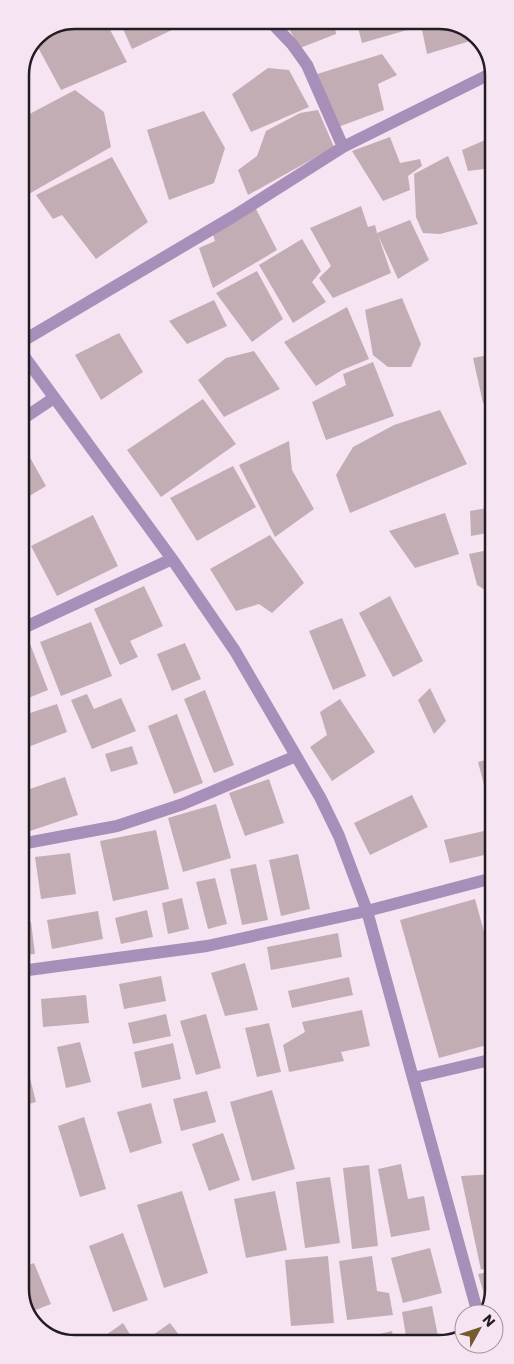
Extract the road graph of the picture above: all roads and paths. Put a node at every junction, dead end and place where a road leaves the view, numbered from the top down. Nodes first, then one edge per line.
1 (278, 29) edge
2 (485, 76) edge
3 (343, 148) junction
4 (29, 337) edge
5 (29, 364) edge
6 (54, 398) junction
7 (29, 415) edge
8 (172, 559) junction
9 (29, 625) edge
10 (296, 756) junction
11 (29, 842) edge
12 (485, 880) edge
13 (367, 911) junction
14 (29, 970) edge
15 (485, 1061) edge
16 (413, 1078) junction
17 (475, 1304) edge

1 - 3 street
2 - 3 street
3 - 4 street
5 - 6 street
6 - 7 street
6 - 8 street
8 - 9 street
8 - 10 street
10 - 11 street
10 - 13 street
12 - 13 street
13 - 14 street
13 - 16 street
15 - 16 street
16 - 17 street

